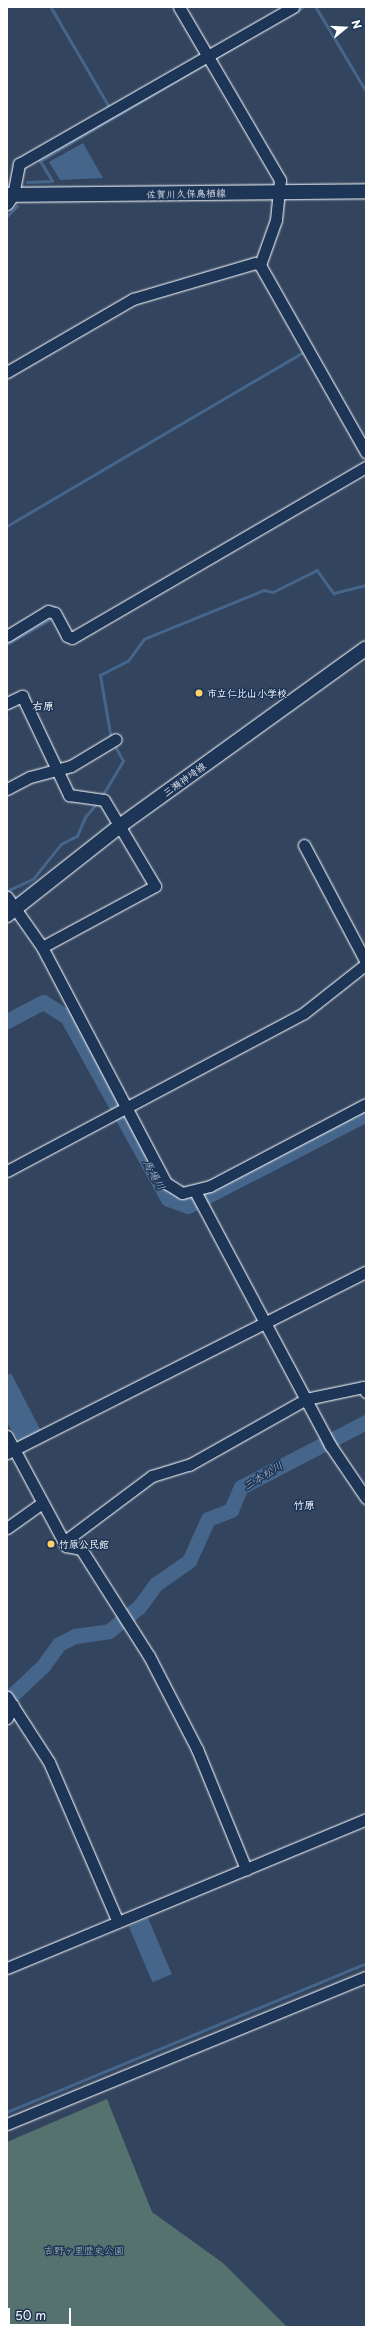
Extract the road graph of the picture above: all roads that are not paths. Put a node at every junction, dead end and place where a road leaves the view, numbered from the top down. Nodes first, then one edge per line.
1 (179, 7) edge
2 (293, 7) edge
3 (207, 57) junction
4 (281, 191) junction
5 (366, 191) edge
6 (9, 198) edge
7 (260, 265) junction
8 (7, 372) edge
9 (366, 452) edge
10 (366, 467) edge
11 (7, 636) edge
12 (366, 648) edge
13 (7, 703) edge
14 (116, 739) dead end
15 (55, 770) junction
16 (7, 790) edge
17 (121, 825) junction
18 (304, 844) dead end
19 (7, 897) edge
20 (12, 912) edge
21 (42, 948) junction
22 (366, 963) edge
23 (366, 1104) edge
24 (127, 1107) junction
25 (7, 1171) edge
26 (194, 1191) junction
27 (366, 1272) edge
28 (264, 1322) junction
29 (366, 1392) edge
30 (306, 1399) junction
31 (7, 1436) edge
32 (11, 1451) edge
33 (366, 1498) edge
34 (42, 1503) junction
35 (7, 1528) edge
36 (65, 1541) junction
37 (10, 1701) edge
38 (7, 1718) edge
39 (366, 1819) edge
40 (246, 1869) junction
41 (118, 1922) junction
42 (7, 1968) edge
43 (366, 1977) edge
44 (7, 2124) edge

1 - 3 street
2 - 3 street
3 - 4 street
3 - 6 street
4 - 5 main road, 佐賀川久保鳥栖線
4 - 6 main road, 佐賀川久保鳥栖線
4 - 7 street
7 - 8 street
7 - 9 street
10 - 11 street
12 - 17 main road, 三瀬神埼線
13 - 15 street
14 - 15 street
15 - 16 street
15 - 17 street
17 - 20 main road, 三瀬神埼線
17 - 21 street
18 - 22 street
19 - 20 street
20 - 21 street
21 - 24 street
22 - 24 street
23 - 26 street
24 - 25 street
24 - 26 street
26 - 28 street
27 - 28 street
28 - 30 street
28 - 32 street
29 - 30 street
30 - 33 street
30 - 36 street
31 - 32 street
32 - 34 street
34 - 35 street
34 - 36 street
36 - 40 street
37 - 38 street
37 - 41 street
39 - 40 street
40 - 41 street
41 - 42 street
43 - 44 street

